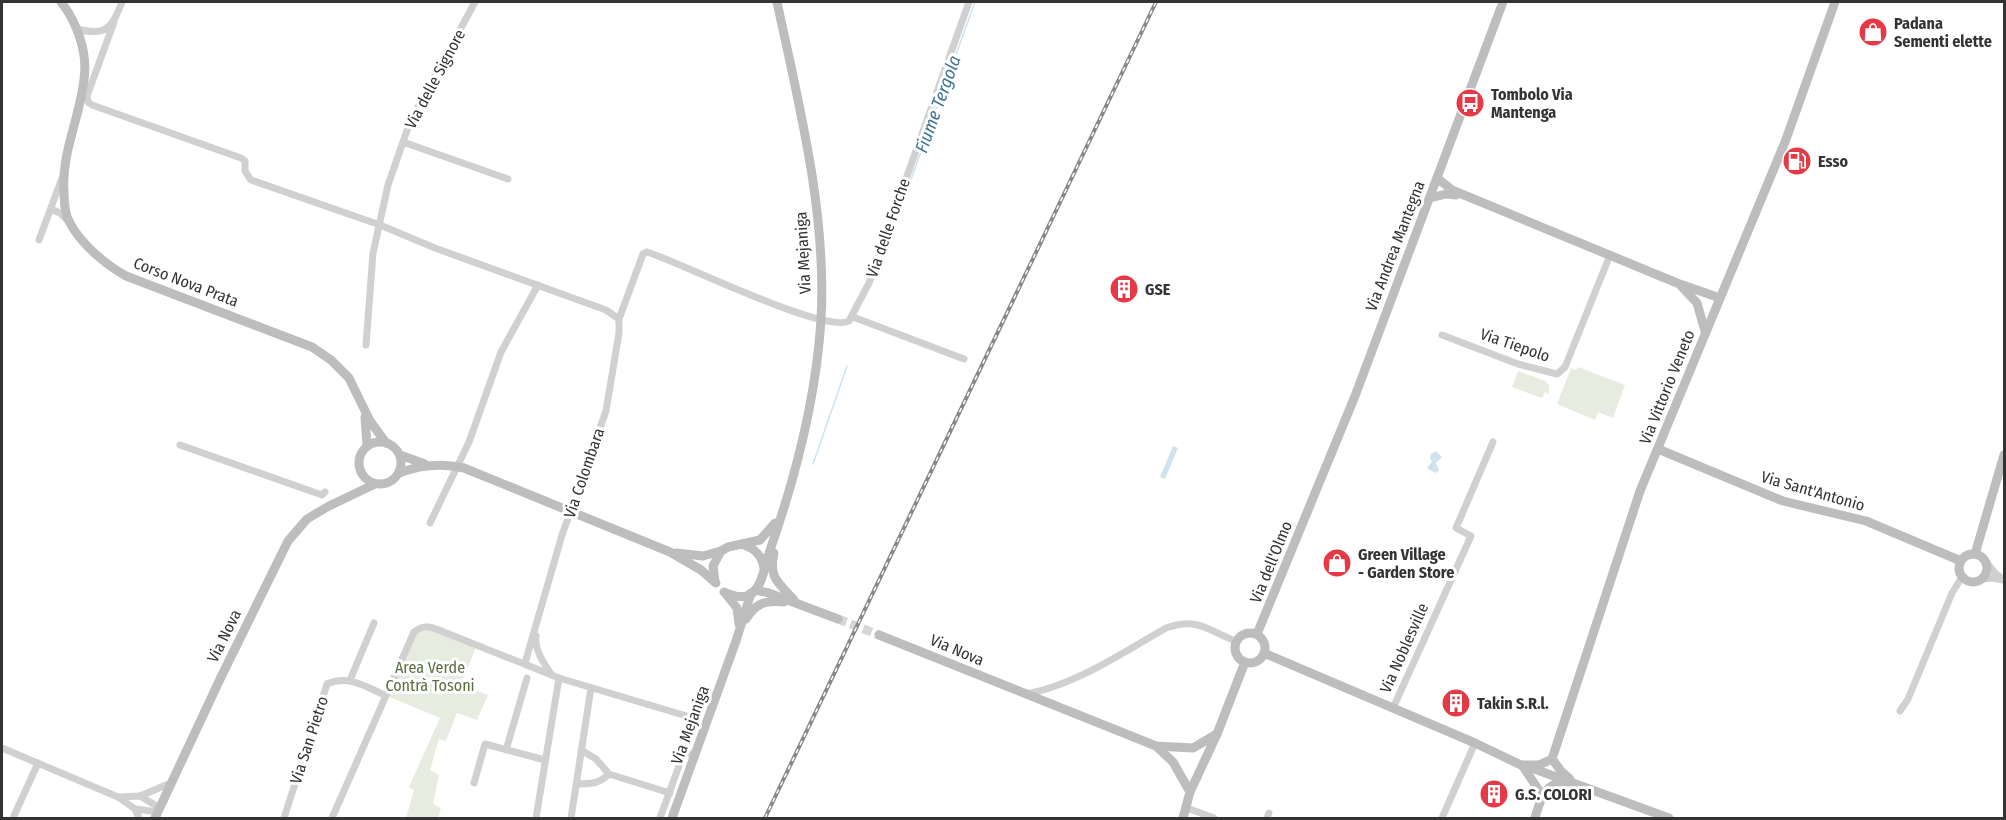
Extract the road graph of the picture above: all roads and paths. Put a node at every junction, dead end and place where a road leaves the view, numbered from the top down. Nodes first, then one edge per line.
1 (61, 2) edge
2 (122, 2) edge
3 (475, 2) edge
4 (777, 2) edge
5 (969, 2) edge
6 (1503, 2) edge
7 (1835, 2) edge
8 (114, 22) junction
9 (77, 29) junction
10 (403, 142) junction
11 (63, 175) junction
12 (508, 179) dead end
13 (1439, 185) junction
14 (1430, 198) junction
15 (51, 209) junction
16 (69, 223) junction
17 (380, 225) junction
18 (39, 240) dead end
19 (1610, 255) junction
20 (1729, 279) junction
21 (1677, 283) junction
22 (538, 285) junction
23 (1704, 292) junction
24 (1718, 302) junction
25 (1697, 303) junction
26 (853, 317) junction
27 (619, 319) junction
28 (821, 320) junction
29 (1705, 333) junction
30 (1442, 335) dead end
31 (366, 345) dead end
32 (964, 359) dead end
33 (363, 409) junction
34 (386, 442) junction
35 (1493, 442) dead end
36 (180, 445) dead end
37 (368, 445) junction
38 (1658, 449) junction
39 (400, 455) junction
40 (2004, 455) edge
41 (434, 466) junction
42 (457, 467) junction
43 (399, 473) junction
44 (361, 474) junction
45 (375, 484) junction
46 (326, 492) dead end
47 (353, 495) junction
48 (1312, 501) joint
49 (786, 503) junction
50 (571, 511) junction
51 (782, 517) junction
52 (430, 523) dead end
53 (743, 545) junction
54 (721, 551) junction
55 (670, 552) junction
56 (1975, 554) junction
57 (1961, 561) junction
58 (1986, 562) junction
59 (764, 572) junction
60 (1962, 577) junction
61 (1981, 579) junction
62 (2004, 580) edge
63 (716, 583) junction
64 (724, 592) junction
65 (753, 592) junction
66 (793, 601) junction
67 (838, 619) tunnel mouth
68 (374, 623) dead end
69 (742, 623) junction
70 (537, 624) junction
71 (879, 634) tunnel mouth
72 (1257, 634) junction
73 (736, 641) junction
74 (1236, 641) junction
75 (1264, 653) junction
76 (1245, 662) junction
77 (525, 663) junction
78 (551, 674) junction
79 (527, 678) dead end
80 (559, 678) junction
81 (350, 680) junction
82 (591, 688) junction
83 (1024, 694) junction
84 (385, 695) junction
85 (1393, 708) junction
86 (1900, 711) dead end
87 (1217, 734) junction
88 (1475, 743) junction
89 (1156, 746) junction
90 (1190, 747) junction
91 (2, 748) edge
92 (506, 750) junction
93 (581, 750) junction
94 (684, 752) junction
95 (694, 755) junction
96 (1205, 758) junction
97 (1552, 759) junction
98 (544, 760) junction
99 (1173, 762) junction
100 (38, 763) junction
101 (1521, 765) junction
102 (1199, 770) junction
103 (1180, 771) junction
104 (609, 774) junction
105 (1574, 782) junction
106 (171, 783) junction
107 (474, 783) dead end
108 (577, 784) junction
109 (1190, 792) junction
110 (670, 793) junction
111 (1542, 795) junction
112 (140, 796) junction
113 (118, 797) junction
114 (1187, 808) junction
115 (135, 809) junction
116 (157, 813) edge
117 (13, 819) edge
118 (139, 819) edge
119 (284, 819) edge
120 (332, 819) edge
121 (536, 819) edge
122 (571, 819) edge
123 (660, 819) edge
124 (672, 819) edge
125 (1183, 819) edge
126 (1214, 819) edge
127 (1442, 819) edge
128 (1535, 819) edge
129 (1669, 819) edge

1 - 9 main road, Corso Nova Prata
2 - 8 street
3 - 10 street, Via delle Signore
4 - 28 main road, Via Mejaniga
5 - 26 street, Via delle Forche
6 - 13 main road, Via Andrea Mantegna
7 - 20 main road, Via Vittorio Veneto
8 - 9 street
8 - 17 street
9 - 11 main road, Corso Nova Prata
10 - 12 street
10 - 17 street, Via delle Signore
11 - 15 street
11 - 16 main road, Corso Nova Prata
13 - 14 main road, Via Andrea Mantegna
13 - 14 main road
13 - 19 main road
14 - 48 main road, Via Andrea Mantegna
15 - 16 street
15 - 18 street
16 - 33 main road, Corso Nova Prata
17 - 22 street
17 - 31 street, Via delle Signore
19 - 21 main road
19 - 30 street, Via Tiepolo
20 - 23 main road
20 - 24 main road, Via Vittorio Veneto
21 - 23 main road
21 - 25 main road
22 - 27 street
22 - 42 street
23 - 24 main road
24 - 25 main road
24 - 29 main road, Via Vittorio Veneto
25 - 29 main road
26 - 28 street
26 - 32 street
27 - 28 street, Via Colombara
27 - 50 street, Via Colombara
28 - 49 main road, Via Mejaniga
29 - 38 main road, Via Vittorio Veneto
33 - 34 main road, Corso Nova Prata
33 - 37 main road, Corso Nova Prata
34 - 37 main road
34 - 39 main road, Via Nova
35 - 85 street, Via Noblesville
36 - 46 street
37 - 44 main road
38 - 57 main road, Via Sant'Antonio
38 - 97 main road, Via Vittorio Veneto
39 - 41 main road, Via Nova
39 - 43 main road
40 - 56 main road
41 - 42 main road, Via Nova
41 - 43 main road, Via Nova
42 - 50 main road, Via Nova
42 - 52 street
43 - 45 main road, Via Nova
44 - 45 main road
44 - 47 main road
45 - 47 main road, Via Nova
47 - 106 main road, Via Nova
48 - 72 main road, Via dell'Olmo
49 - 51 main road, Via Mejaniga
49 - 53 main road, Via Mejaniga
50 - 55 main road, Via Nova
50 - 70 street, Via Colombara
51 - 59 main road, Via Mejaniga
51 - 66 main road, Via Mejaniga
53 - 54 main road, Via Mejaniga
53 - 59 main road
54 - 55 main road, Via Nova
54 - 63 main road
55 - 63 main road, Via Nova
56 - 57 main road
56 - 58 main road
57 - 60 main road
58 - 61 main road
58 - 62 street
59 - 65 main road, Via Mejaniga
59 - 66 main road
60 - 61 main road
60 - 86 street
61 - 62 street
63 - 64 main road, Via Mejaniga
64 - 65 main road
64 - 73 main road, Via Mejaniga
65 - 66 main road
65 - 69 main road, Via Mejaniga
66 - 67 main road
66 - 69 main road, Via Mejaniga
68 - 81 street
69 - 73 main road, Via Mejaniga
70 - 77 street, Via Colombara
70 - 78 street, Via Colombara
71 - 83 main road, Via Nova
72 - 74 main road
72 - 75 main road
73 - 95 main road, Via Mejaniga
74 - 76 main road
74 - 83 street
75 - 76 main road
75 - 85 main road, Via Noblesville
76 - 87 main road
77 - 78 street
77 - 84 street
78 - 80 street
79 - 92 street
80 - 82 street
80 - 98 street
81 - 84 street
81 - 119 street, Via San Pietro
82 - 93 street
82 - 94 street
83 - 89 main road, Via Nova
84 - 120 street
85 - 88 main road, Via Noblesville
87 - 90 main road
87 - 96 main road
88 - 101 main road, Via Noblesville
88 - 127 street
89 - 90 main road
89 - 99 main road
90 - 96 main road
90 - 99 main road
91 - 100 street
92 - 98 street
92 - 107 street
93 - 104 street
93 - 108 street
94 - 95 street
94 - 110 street
95 - 124 main road, Via Mejaniga
96 - 102 main road
97 - 101 main road
97 - 105 main road
98 - 121 street
99 - 103 main road
100 - 113 street
100 - 117 street
101 - 105 main road
101 - 111 main road, Via Noblesville
102 - 103 main road
102 - 109 main road
103 - 109 main road
104 - 108 street
104 - 110 street
105 - 111 main road
105 - 129 main road
106 - 112 street
106 - 116 main road, Via Nova
108 - 122 street
109 - 114 main road
110 - 123 street
111 - 128 main road
112 - 113 street
112 - 116 street
113 - 115 street
114 - 125 main road
114 - 126 street
115 - 116 street
115 - 118 street

